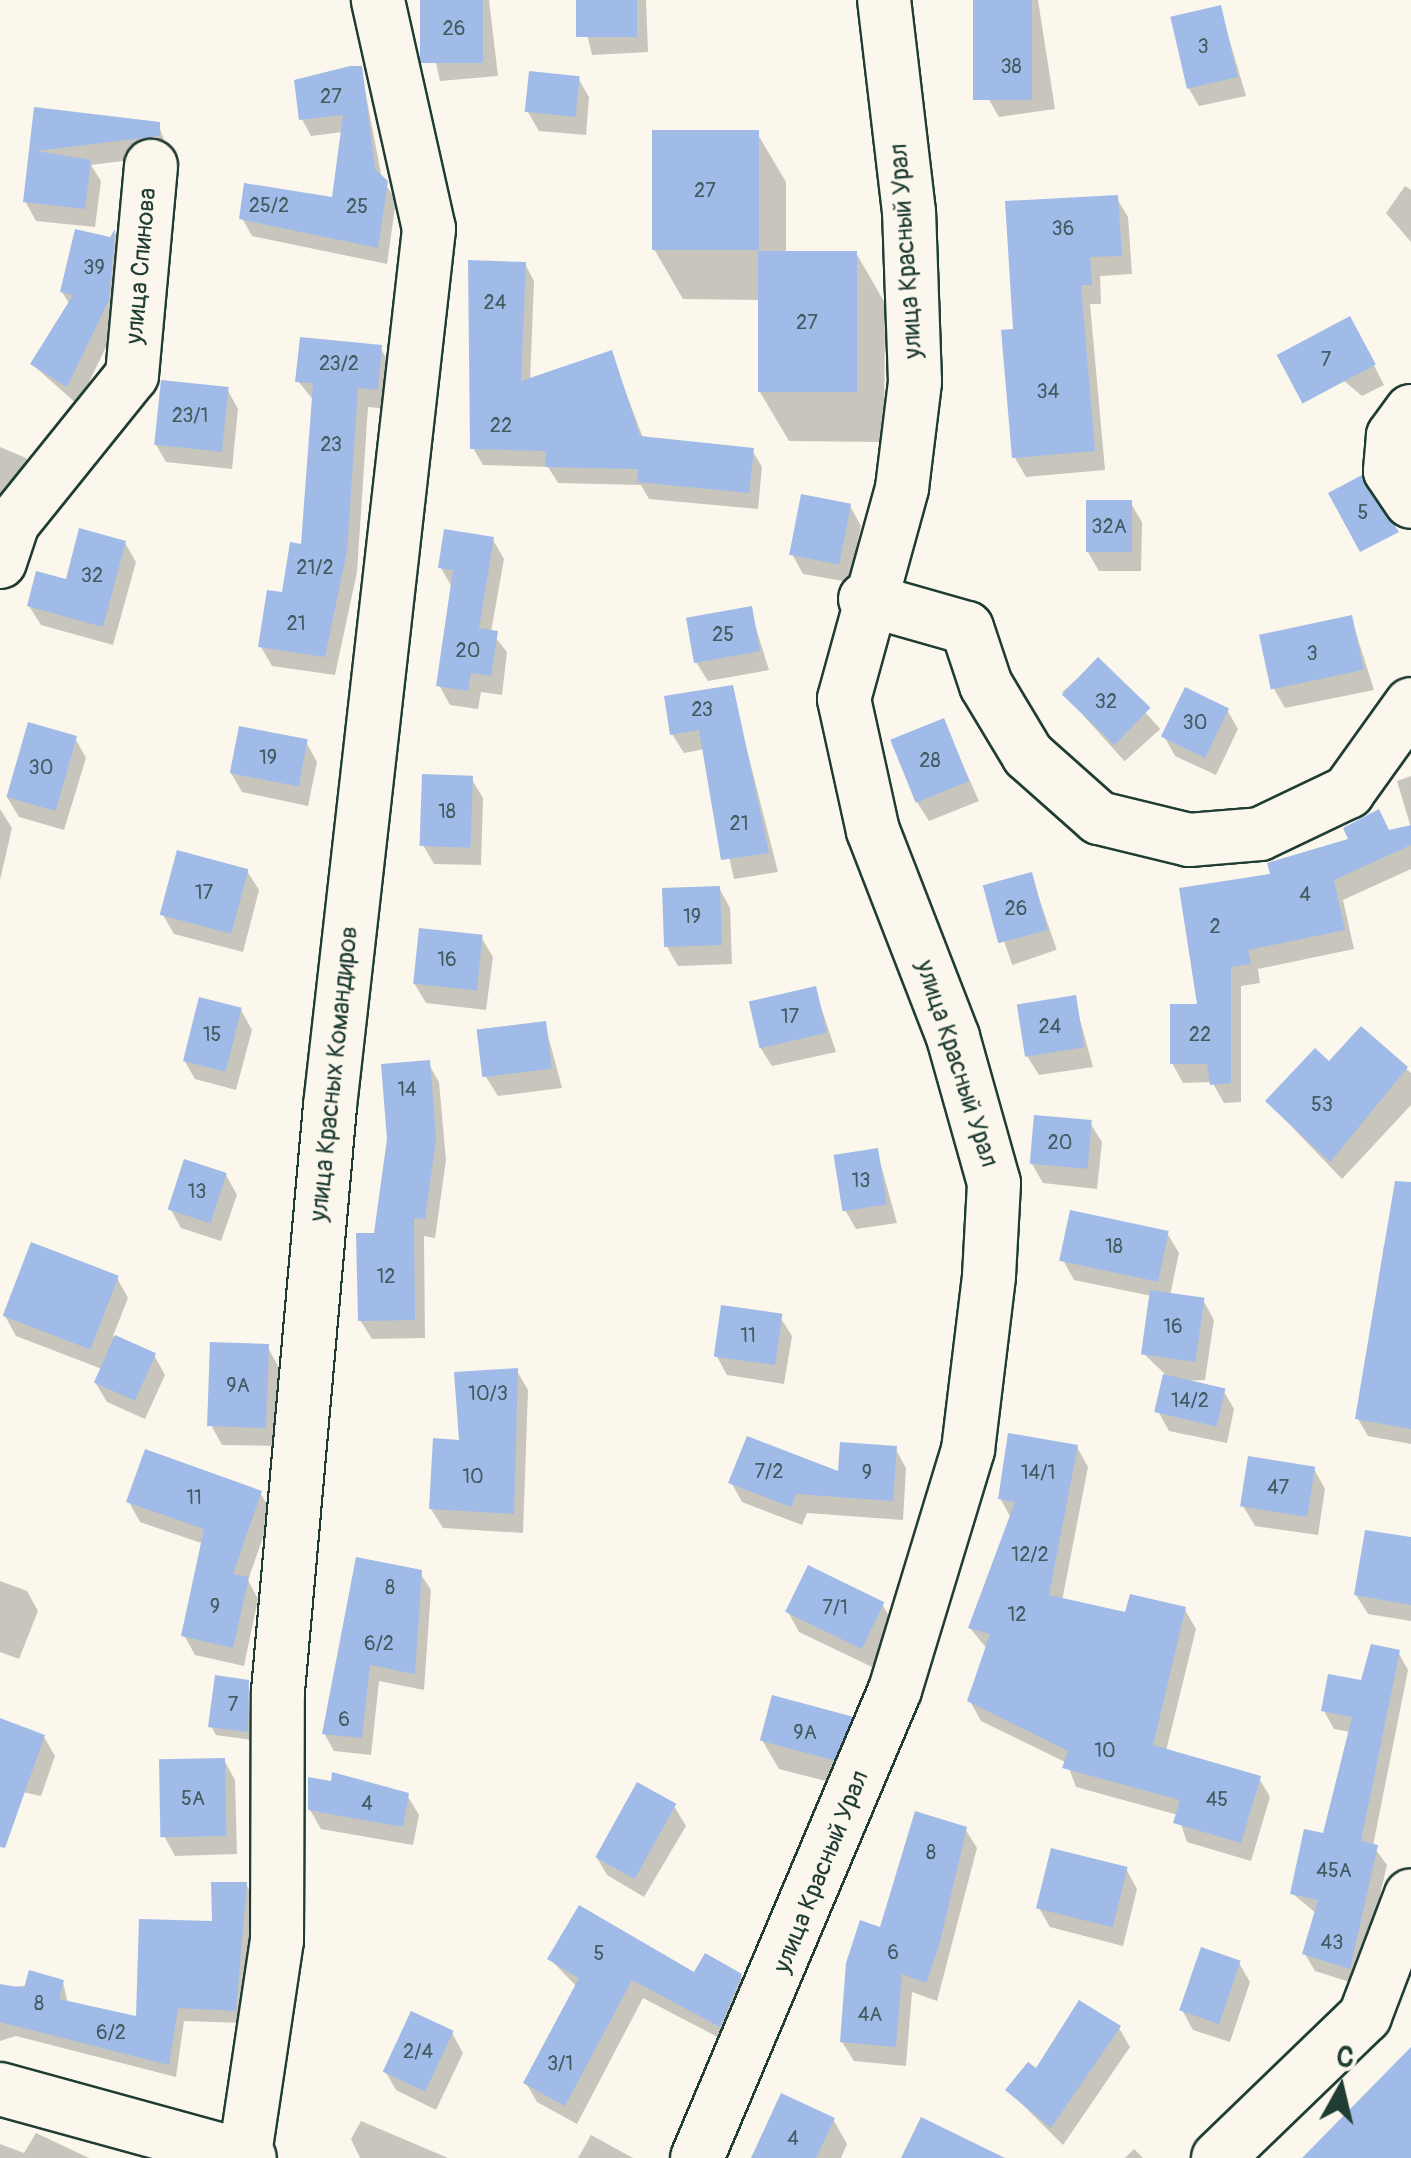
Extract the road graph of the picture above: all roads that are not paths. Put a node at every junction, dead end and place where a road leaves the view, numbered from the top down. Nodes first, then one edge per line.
1 (378, 0) edge
2 (884, 0) edge
3 (151, 166) dead end
4 (1411, 411) edge
5 (1411, 502) edge
6 (0, 562) edge
7 (865, 599) junction
8 (1411, 704) edge
9 (1411, 1895) edge
10 (0, 2089) edge
11 (248, 2156) edge
12 (697, 2158) edge
13 (1218, 2158) edge

1 - 11 street, улица Красных Командиров
2 - 7 street, улица Красный Урал
3 - 6 street, улица Спинова
4 - 5 street
7 - 8 street
7 - 12 street, улица Красный Урал
9 - 13 street
10 - 11 street

